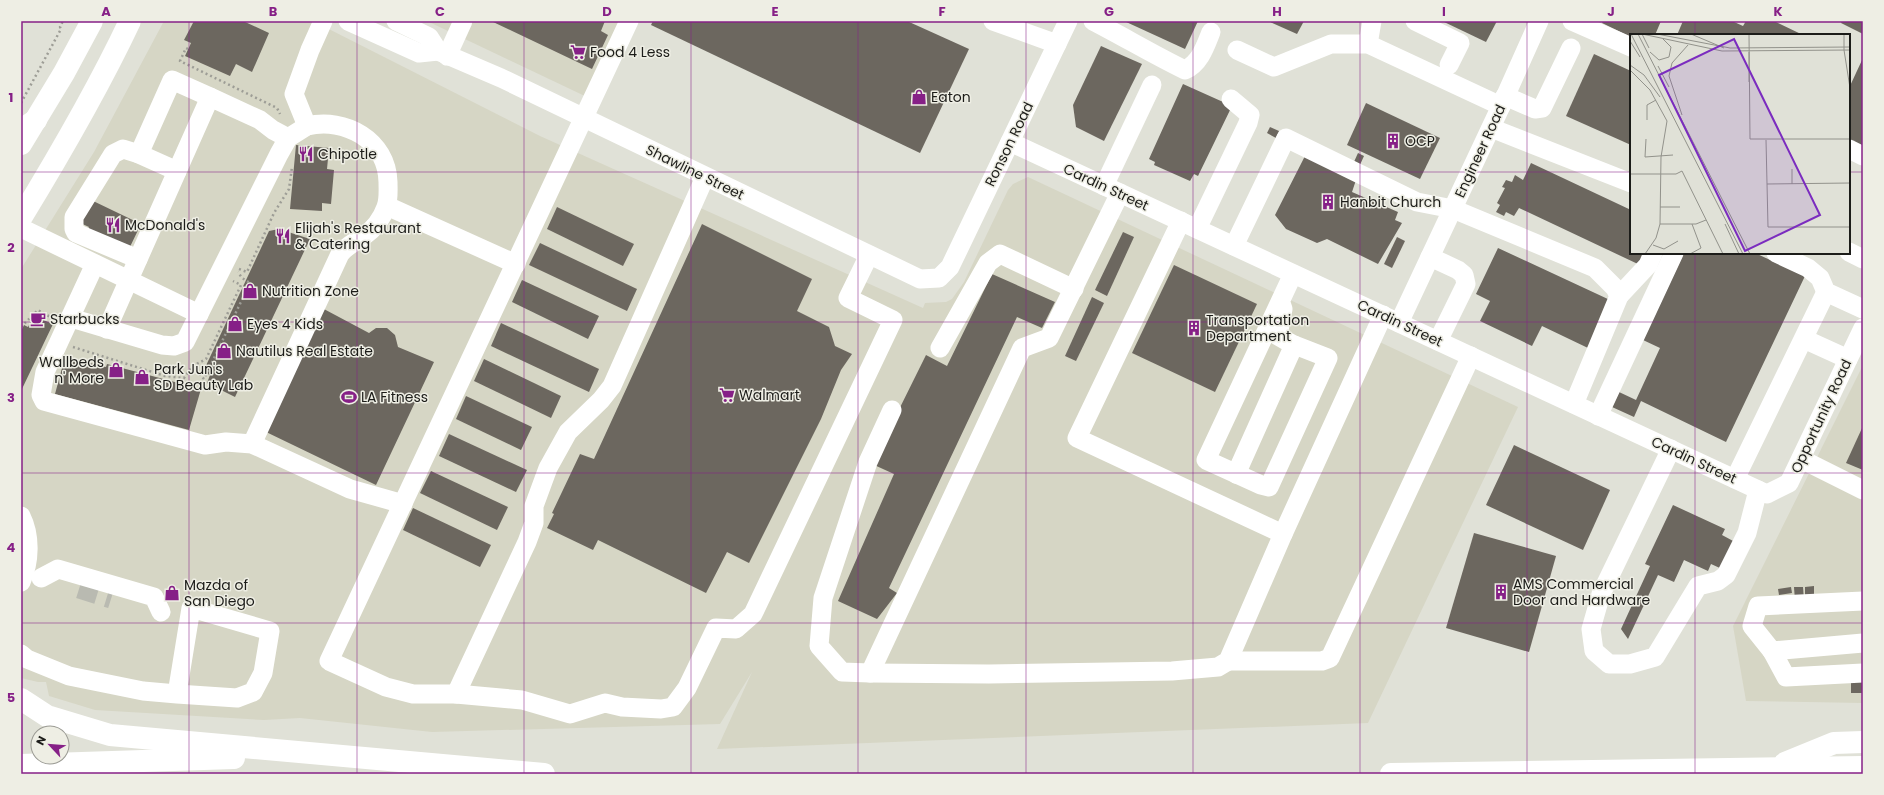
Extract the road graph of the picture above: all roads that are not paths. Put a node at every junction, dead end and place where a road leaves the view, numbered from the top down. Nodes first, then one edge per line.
1 (92, 21) edge
2 (130, 21) edge
3 (323, 21) edge
4 (348, 21) edge
5 (396, 21) edge
6 (463, 21) edge
7 (629, 21) edge
8 (993, 21) edge
9 (1068, 21) edge
10 (1093, 21) edge
11 (1372, 21) edge
12 (1415, 21) edge
13 (1539, 21) edge
14 (1582, 23) edge
15 (1211, 32) dead end
16 (1057, 44) junction
17 (1368, 44) junction
18 (1630, 47) edge
19 (1571, 48) dead end
20 (1237, 50) dead end
21 (443, 54) junction
22 (1449, 65) dead end
23 (1152, 85) dead end
24 (210, 97) junction
25 (1231, 99) dead end
26 (1503, 101) junction
27 (584, 118) junction
28 (28, 125) edge
29 (1491, 128) junction
30 (296, 133) junction
31 (1010, 142) junction
32 (21, 144) edge
33 (1850, 150) edge
34 (139, 154) junction
35 (1863, 156) edge
36 (177, 171) junction
37 (705, 177) junction
38 (1630, 183) edge
39 (1112, 189) junction
40 (386, 206) junction
41 (1453, 209) junction
42 (21, 218) edge
43 (1189, 225) junction
44 (21, 228) edge
45 (1234, 246) junction
46 (1850, 252) edge
47 (1653, 254) edge
48 (1674, 254) edge
49 (1778, 254) edge
50 (869, 255) junction
51 (1430, 257) junction
52 (138, 259) junction
53 (1863, 259) edge
54 (95, 264) junction
55 (516, 264) junction
56 (950, 267) joint
57 (1293, 274) junction
58 (128, 280) junction
59 (1074, 289) junction
60 (1826, 292) junction
61 (1619, 296) junction
62 (1281, 303) junction
63 (1863, 309) edge
64 (199, 314) junction
65 (1391, 319) junction
66 (65, 320) junction
67 (1863, 328) edge
68 (107, 329) junction
69 (1804, 339) junction
70 (1438, 341) junction
71 (1294, 345) junction
72 (940, 348) dead end
73 (1471, 356) junction
74 (1854, 356) edge
75 (1574, 404) junction
76 (892, 410) dead end
77 (1598, 416) junction
78 (252, 444) junction
79 (1671, 449) junction
80 (1801, 459) junction
81 (1236, 474) junction
82 (1735, 479) junction
83 (1790, 483) joint
84 (1758, 490) junction
85 (1863, 490) edge
86 (403, 504) junction
87 (21, 516) edge
88 (1284, 534) junction
89 (29, 578) edge
90 (79, 589) tunnel mouth
91 (111, 599) tunnel mouth
92 (1863, 601) edge
93 (161, 612) junction
94 (190, 619) junction
95 (1863, 643) edge
96 (1772, 651) junction
97 (21, 654) edge
98 (1228, 661) junction
99 (870, 673) junction
100 (1863, 674) edge
101 (176, 694) junction
102 (456, 694) junction
103 (21, 699) edge
104 (1863, 742) edge
105 (347, 756) junction
106 (21, 765) edge
107 (1863, 767) edge
108 (1775, 768) junction
109 (544, 774) edge
110 (1391, 774) edge

1 - 28 main road
2 - 42 main road
3 - 30 street
4 - 21 street, Shawline Street
5 - 21 street, Shawline Street
6 - 21 street
7 - 27 street
8 - 16 street
9 - 16 street, Ronson Road
10 - 15 street
11 - 17 street
12 - 22 street
13 - 26 street, Engineer Road
14 - 18 street
16 - 31 street, Ronson Road
17 - 20 street
17 - 26 street
19 - 26 street
21 - 27 street, Shawline Street
23 - 39 street
24 - 30 street
24 - 34 street
24 - 36 street
25 - 43 street
26 - 29 street, Engineer Road
27 - 37 street, Shawline Street
27 - 55 street
28 - 32 main road
29 - 38 street
29 - 41 street, Engineer Road
30 - 40 street
30 - 64 street
31 - 39 street, Cardin Street
31 - 56 street, Ronson Road
33 - 35 street
34 - 36 street
34 - 52 street
36 - 52 street
37 - 50 street, Shawline Street
37 - 102 street
39 - 43 street, Cardin Street
39 - 59 street
40 - 55 street
40 - 78 street
41 - 45 street
41 - 51 street, Engineer Road
41 - 61 street
43 - 45 street, Cardin Street
43 - 88 street
44 - 54 street
45 - 57 street, Cardin Street
46 - 53 street
47 - 61 street
48 - 77 street
49 - 60 street
50 - 56 street, Shawline Street
50 - 102 street
51 - 65 street, Engineer Road
51 - 70 street
52 - 58 street
54 - 58 street
54 - 66 street
55 - 86 street
57 - 62 street
57 - 65 street, Cardin Street
58 - 64 street
58 - 68 street
59 - 72 street
59 - 99 street
60 - 63 street
60 - 69 street
61 - 75 street
62 - 71 street
62 - 81 street
64 - 68 street
65 - 70 street, Cardin Street
65 - 88 street, Engineer Road
66 - 68 street
66 - 78 street
67 - 74 street, Opportunity Road
69 - 74 street
69 - 82 street
70 - 73 street, Cardin Street
71 - 81 street
71 - 81 street
73 - 75 street, Cardin Street
73 - 98 street
74 - 80 street, Opportunity Road
75 - 77 street, Cardin Street
76 - 99 street
77 - 79 street, Cardin Street
78 - 86 street
79 - 82 street, Cardin Street
79 - 84 street
80 - 83 street, Opportunity Road
80 - 85 street
82 - 84 street, Cardin Street
83 - 84 street, Cardin Street
86 - 102 street
87 - 89 street
88 - 98 street, Engineer Road
89 - 90 street
89 - 93 street
91 - 93 street
92 - 96 street
93 - 94 street
94 - 101 street
94 - 101 street
95 - 96 street
96 - 100 street
97 - 101 street
98 - 99 street
103 - 105 main road
104 - 108 main road
105 - 106 main road
105 - 109 main road
107 - 108 main road
108 - 110 main road

